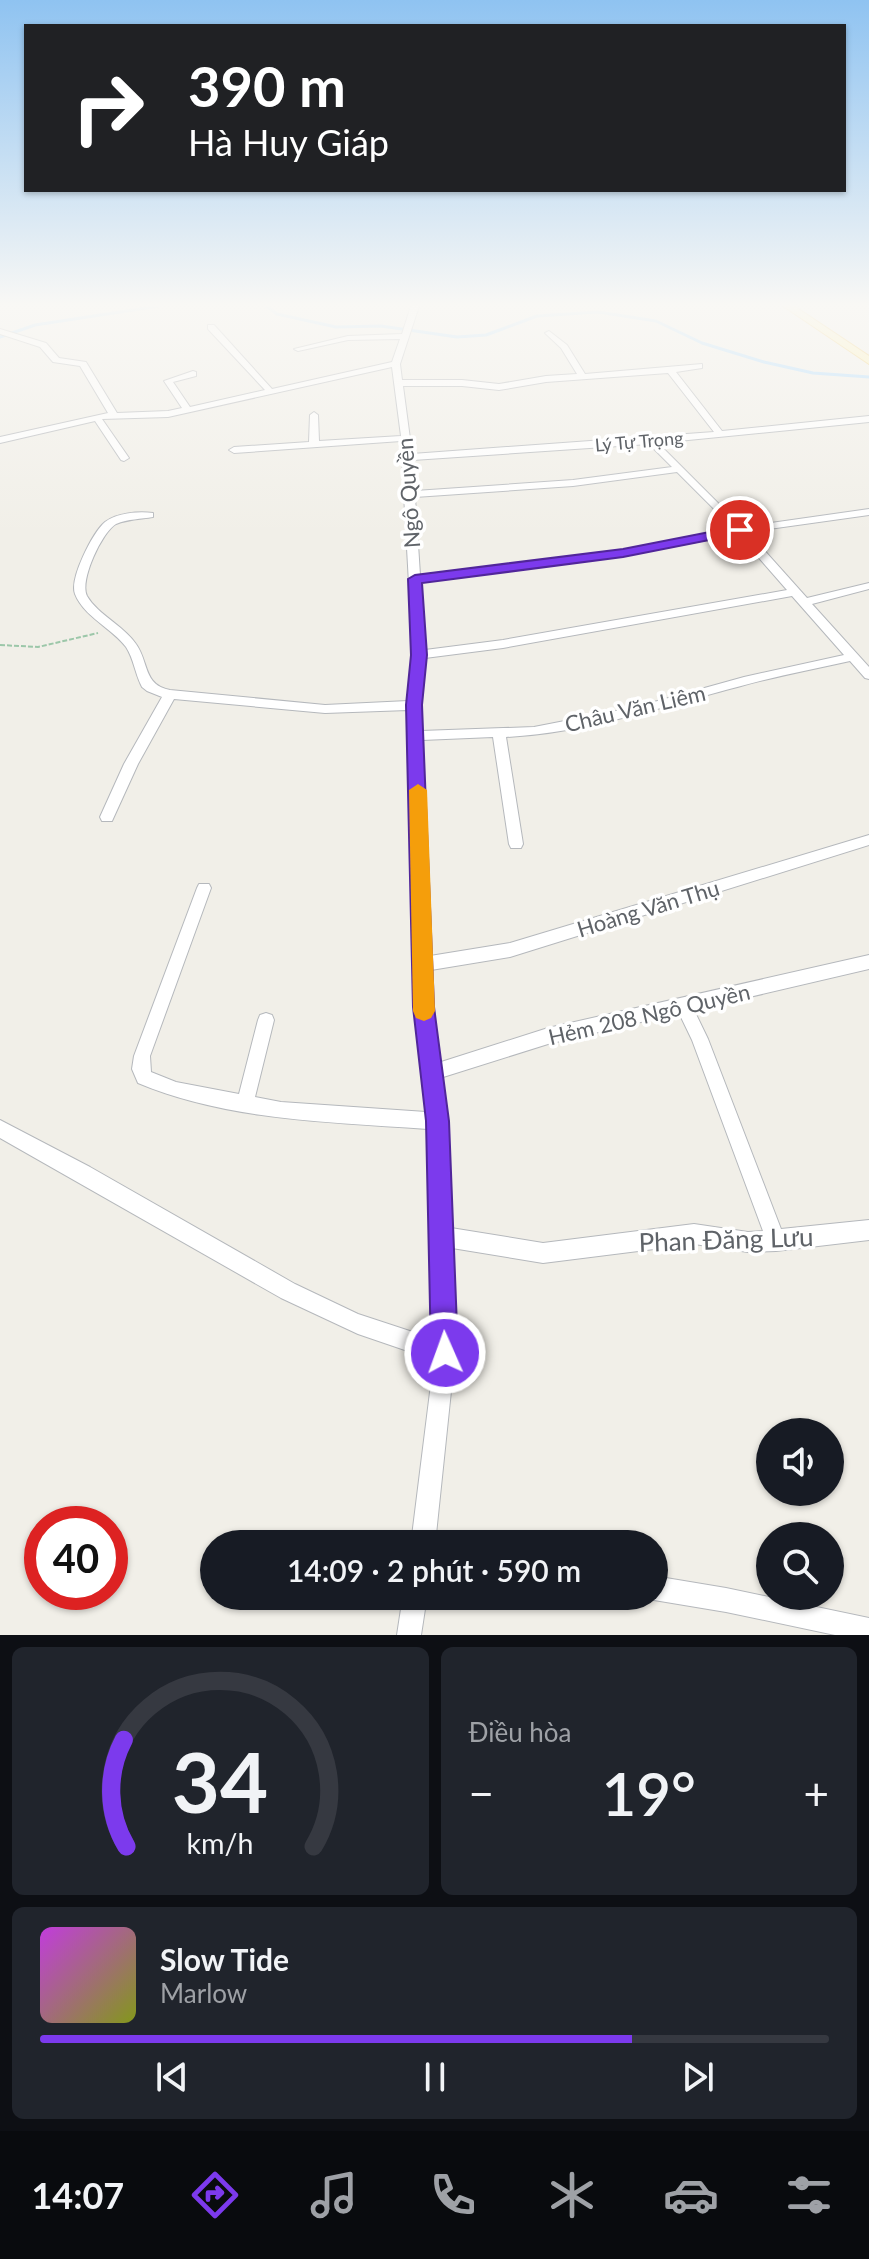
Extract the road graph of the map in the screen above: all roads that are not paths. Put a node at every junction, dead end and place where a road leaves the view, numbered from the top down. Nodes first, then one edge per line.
1 (94, 382) edge
2 (169, 382) edge
3 (262, 382) edge
4 (311, 382) edge
5 (534, 382) edge
6 (680, 382) edge
7 (400, 383) joint
8 (270, 391) junction
9 (187, 409) junction
10 (114, 415) junction
11 (314, 415) dead end
12 (97, 418) junction
13 (869, 419) edge
14 (720, 434) junction
15 (405, 438) junction
16 (0, 440) edge
17 (651, 441) junction
18 (314, 446) junction
19 (234, 450) dead end
20 (408, 457) junction
21 (124, 458) dead end
22 (679, 469) junction
23 (410, 494) junction
24 (869, 512) edge
25 (149, 515) dead end
26 (740, 530) junction
27 (415, 579) junction
28 (869, 586) edge
29 (794, 592) junction
30 (804, 602) junction
31 (419, 655) junction
32 (852, 657) junction
33 (869, 675) edge
34 (170, 694) junction
35 (414, 705) junction
36 (499, 734) junction
37 (416, 736) junction
38 (107, 817) dead end
39 (869, 840) edge
40 (516, 844) dead end
41 (204, 888) dead end
42 (869, 962) edge
43 (424, 964) junction
44 (684, 1007) junction
45 (266, 1020) dead end
46 (432, 1073) junction
47 (245, 1103) junction
48 (438, 1121) junction
49 (0, 1129) edge
50 (869, 1230) edge
51 (440, 1236) junction
52 (776, 1241) junction
53 (445, 1353) junction
54 (425, 1530) edge
55 (668, 1590) edge
56 (413, 1610) edge
57 (869, 1630) edge
58 (409, 1635) edge

1 - 10 street
2 - 9 street
3 - 8 street
4 - 8 street
5 - 7 street
6 - 14 street
7 - 15 street, Ngô Quyền
8 - 9 street
9 - 10 street
10 - 12 street
11 - 18 street
12 - 16 street
12 - 21 street
13 - 14 street, Lý Tự Trọng
14 - 17 street, Lý Tự Trọng
15 - 18 street
15 - 20 street, Ngô Quyền
17 - 20 street, Lý Tự Trọng
17 - 22 street
18 - 19 street
20 - 23 street, Ngô Quyền
22 - 23 street
22 - 26 street
23 - 27 street, Ngô Quyền
24 - 26 street
25 - 34 street
26 - 27 street
26 - 29 street
27 - 31 street, Ngô Quyền
28 - 30 street
29 - 30 street
29 - 31 street
30 - 32 street
31 - 35 street, Ngô Quyền
32 - 33 street
32 - 36 street, Châu Văn Liêm
34 - 35 street
34 - 38 street
35 - 37 street, Ngô Quyền
36 - 37 street, Châu Văn Liêm
36 - 40 street
37 - 43 street, Ngô Quyền
39 - 43 street, Hoàng Văn Thụ
41 - 47 street
42 - 44 street, Hẻm 208 Ngô Quyền
43 - 46 street, Ngô Quyền
44 - 46 street, Hẻm 208 Ngô Quyền
44 - 52 street
45 - 47 street
46 - 48 street, Ngô Quyền
47 - 48 street
48 - 51 street, Ngô Quyền
49 - 53 street
50 - 52 street, Phan Đăng Lưu
51 - 52 street, Phan Đăng Lưu
51 - 53 street, Ngô Quyền
53 - 54 street, Ngô Quyền
55 - 57 street
56 - 58 street

